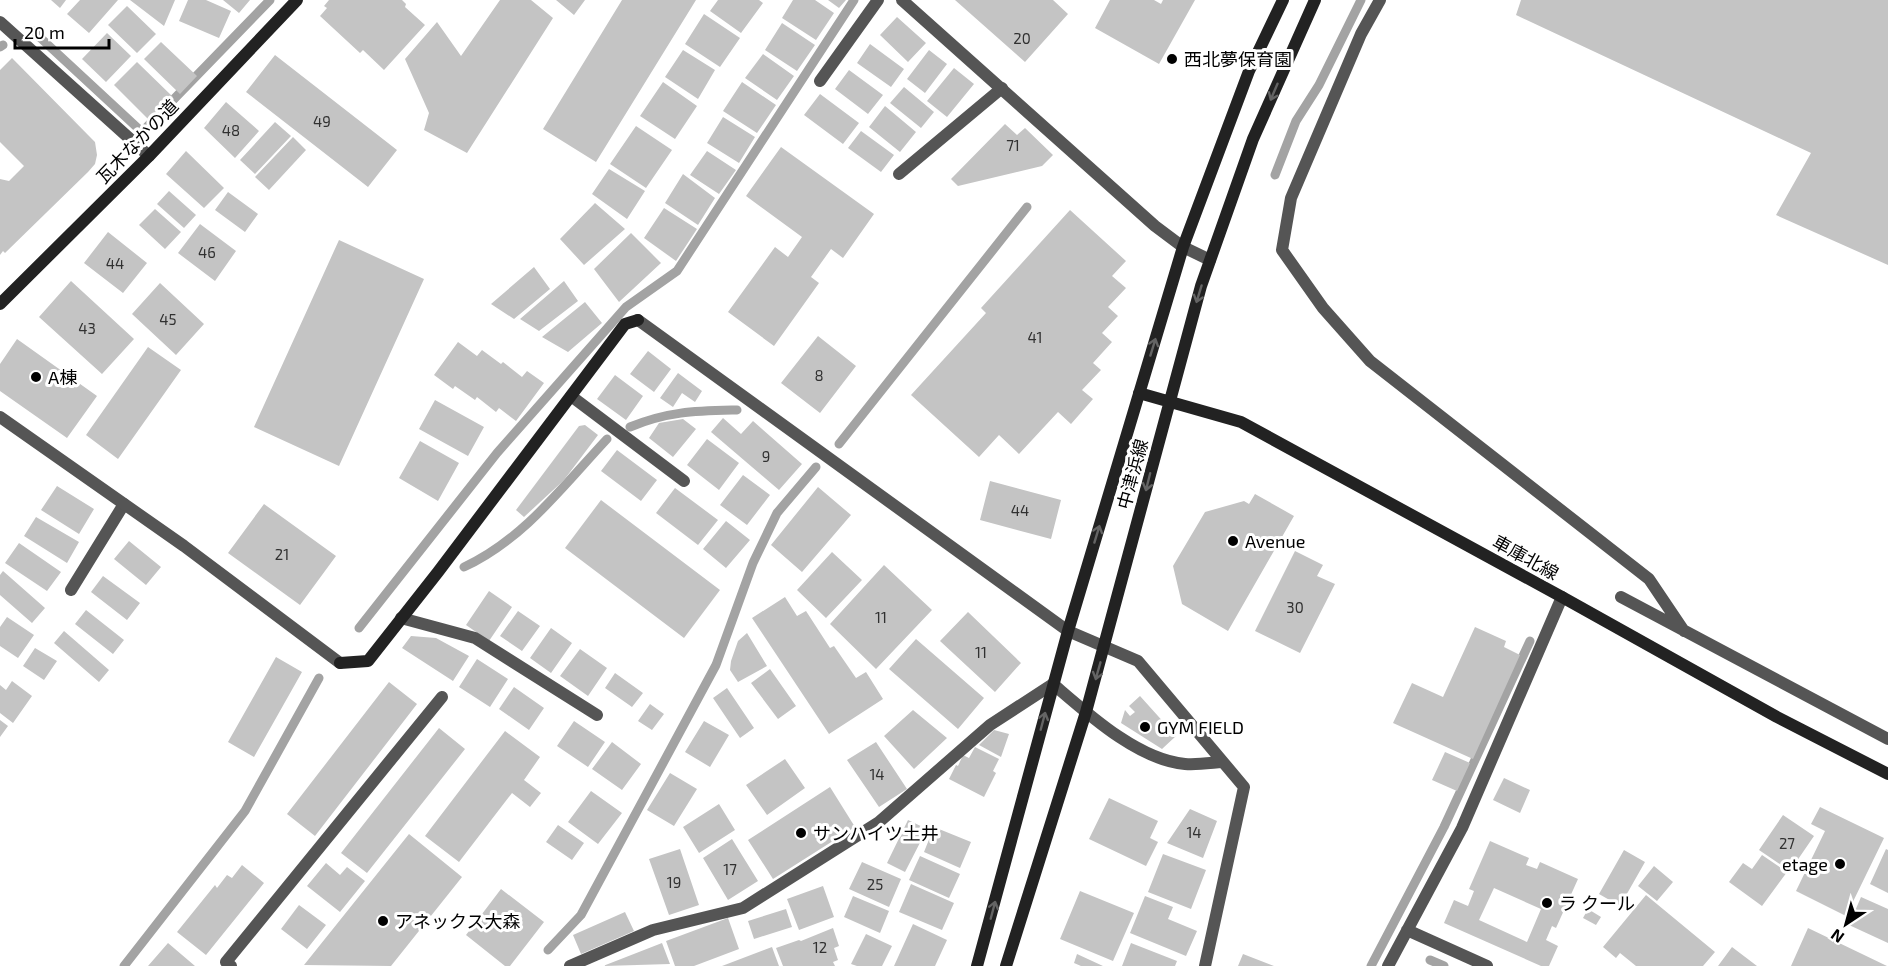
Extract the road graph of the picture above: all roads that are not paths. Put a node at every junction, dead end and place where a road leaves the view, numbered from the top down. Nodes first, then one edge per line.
1 (297, 0) edge
2 (878, 0) edge
3 (902, 0) edge
4 (1283, 0) edge
5 (1315, 0) edge
6 (1380, 0) edge
7 (0, 22) edge
8 (820, 81) dead end
9 (1002, 88) junction
10 (149, 156) junction
11 (899, 174) dead end
12 (1183, 247) junction
13 (1210, 260) junction
14 (0, 304) edge
15 (1139, 393) junction
16 (571, 396) junction
17 (1170, 401) junction
18 (0, 417) edge
19 (684, 481) dead end
20 (124, 504) junction
21 (71, 590) dead end
22 (1562, 597) junction
23 (1621, 597) dead end
24 (401, 618) junction
25 (1068, 631) junction
26 (1684, 631) junction
27 (1105, 646) junction
28 (1053, 684) junction
29 (442, 697) dead end
30 (1086, 712) junction
31 (597, 715) dead end
32 (1888, 739) edge
33 (1222, 762) junction
34 (1888, 774) edge
35 (1407, 930) junction
36 (231, 966) edge
37 (570, 966) edge
38 (977, 966) edge
39 (1006, 966) edge
40 (1205, 966) edge
41 (1388, 966) edge
42 (1487, 966) edge

1 - 10 street, 瓦木なかの道
2 - 8 street
3 - 9 street
4 - 12 street, 中津浜線
5 -> 13 street, 中津浜線
6 - 26 street
7 - 10 street
9 - 11 street
9 - 12 street
10 - 14 street, 瓦木なかの道
12 - 13 street
15 -> 12 street, 中津浜線
13 -> 17 street, 中津浜線
15 - 17 street, 車庫北線
25 -> 15 street, 中津浜線
16 - 19 street
16 - 24 street
16 - 25 street
17 - 22 street, 車庫北線
17 -> 27 street, 中津浜線
18 - 20 street
20 - 21 street
20 - 24 street
22 - 34 street, 車庫北線
22 - 35 street
23 - 26 street
24 - 31 street
25 - 27 street
25 - 28 street, 中津浜線
26 - 32 street
27 -> 30 street, 中津浜線
27 - 33 street
28 - 30 street
28 - 37 street
38 -> 28 street, 中津浜線
29 - 36 street
30 - 33 street
30 - 39 street, 中津浜線
33 - 40 street
35 - 41 street
35 - 42 street

